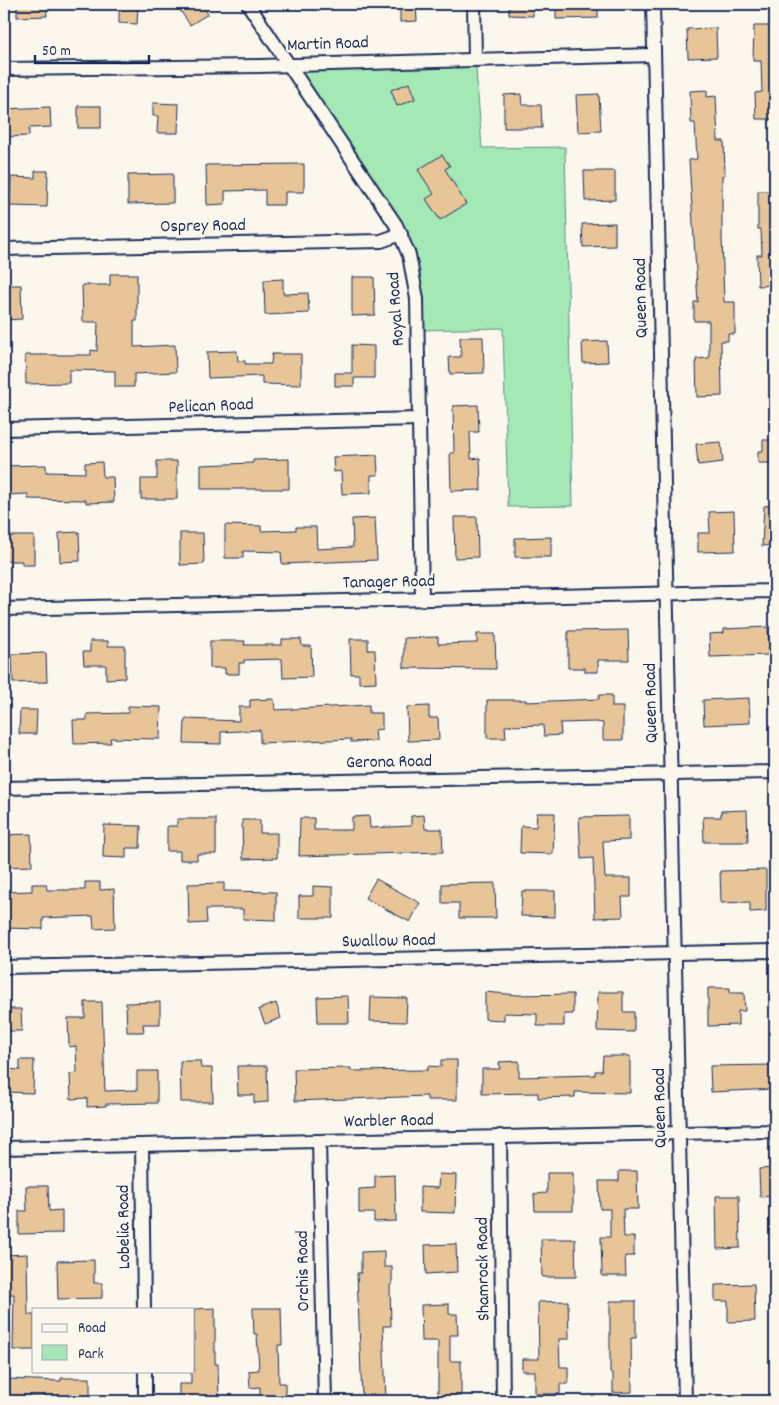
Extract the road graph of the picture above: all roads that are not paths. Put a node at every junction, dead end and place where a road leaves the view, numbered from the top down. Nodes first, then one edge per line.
1 (248, 4) edge
2 (474, 4) edge
3 (653, 4) edge
4 (654, 55) junction
5 (475, 58) junction
6 (288, 64) junction
7 (4, 69) edge
8 (400, 234) junction
9 (4, 248) edge
10 (418, 419) junction
11 (4, 429) edge
12 (775, 591) edge
13 (667, 594) junction
14 (422, 600) junction
15 (4, 609) edge
16 (775, 772) edge
17 (672, 774) junction
18 (4, 788) edge
19 (775, 951) edge
20 (675, 953) junction
21 (4, 967) edge
22 (775, 1131) edge
23 (678, 1133) junction
24 (500, 1136) junction
25 (319, 1141) junction
26 (142, 1145) junction
27 (4, 1148) edge
28 (144, 1308) edge
29 (145, 1372) edge
30 (145, 1401) edge
31 (325, 1401) edge
32 (503, 1401) edge
33 (685, 1401) edge

1 - 6 street, Royal Road
2 - 5 street
3 - 4 street, Queen Road
4 - 5 street, Martin Road
4 - 13 street, Queen Road
5 - 6 street, Martin Road
6 - 7 street, Martin Road
6 - 8 street, Royal Road
8 - 9 street, Osprey Road
8 - 10 street, Royal Road
10 - 11 street, Pelican Road
10 - 14 street, Royal Road
12 - 13 street, Tanager Road
13 - 14 street, Tanager Road
13 - 17 street, Queen Road
14 - 15 street, Tanager Road
16 - 17 street, Gerona Road
17 - 18 street, Gerona Road
17 - 20 street, Queen Road
19 - 20 street, Swallow Road
20 - 21 street, Swallow Road
20 - 23 street, Queen Road
22 - 23 street, Warbler Road
23 - 24 street, Warbler Road
23 - 33 street, Queen Road
24 - 25 street, Warbler Road
24 - 32 street, Shamrock Road
25 - 26 street, Warbler Road
25 - 31 street, Orchis Road
26 - 27 street, Warbler Road
26 - 28 street, Lobelia Road
29 - 30 street

